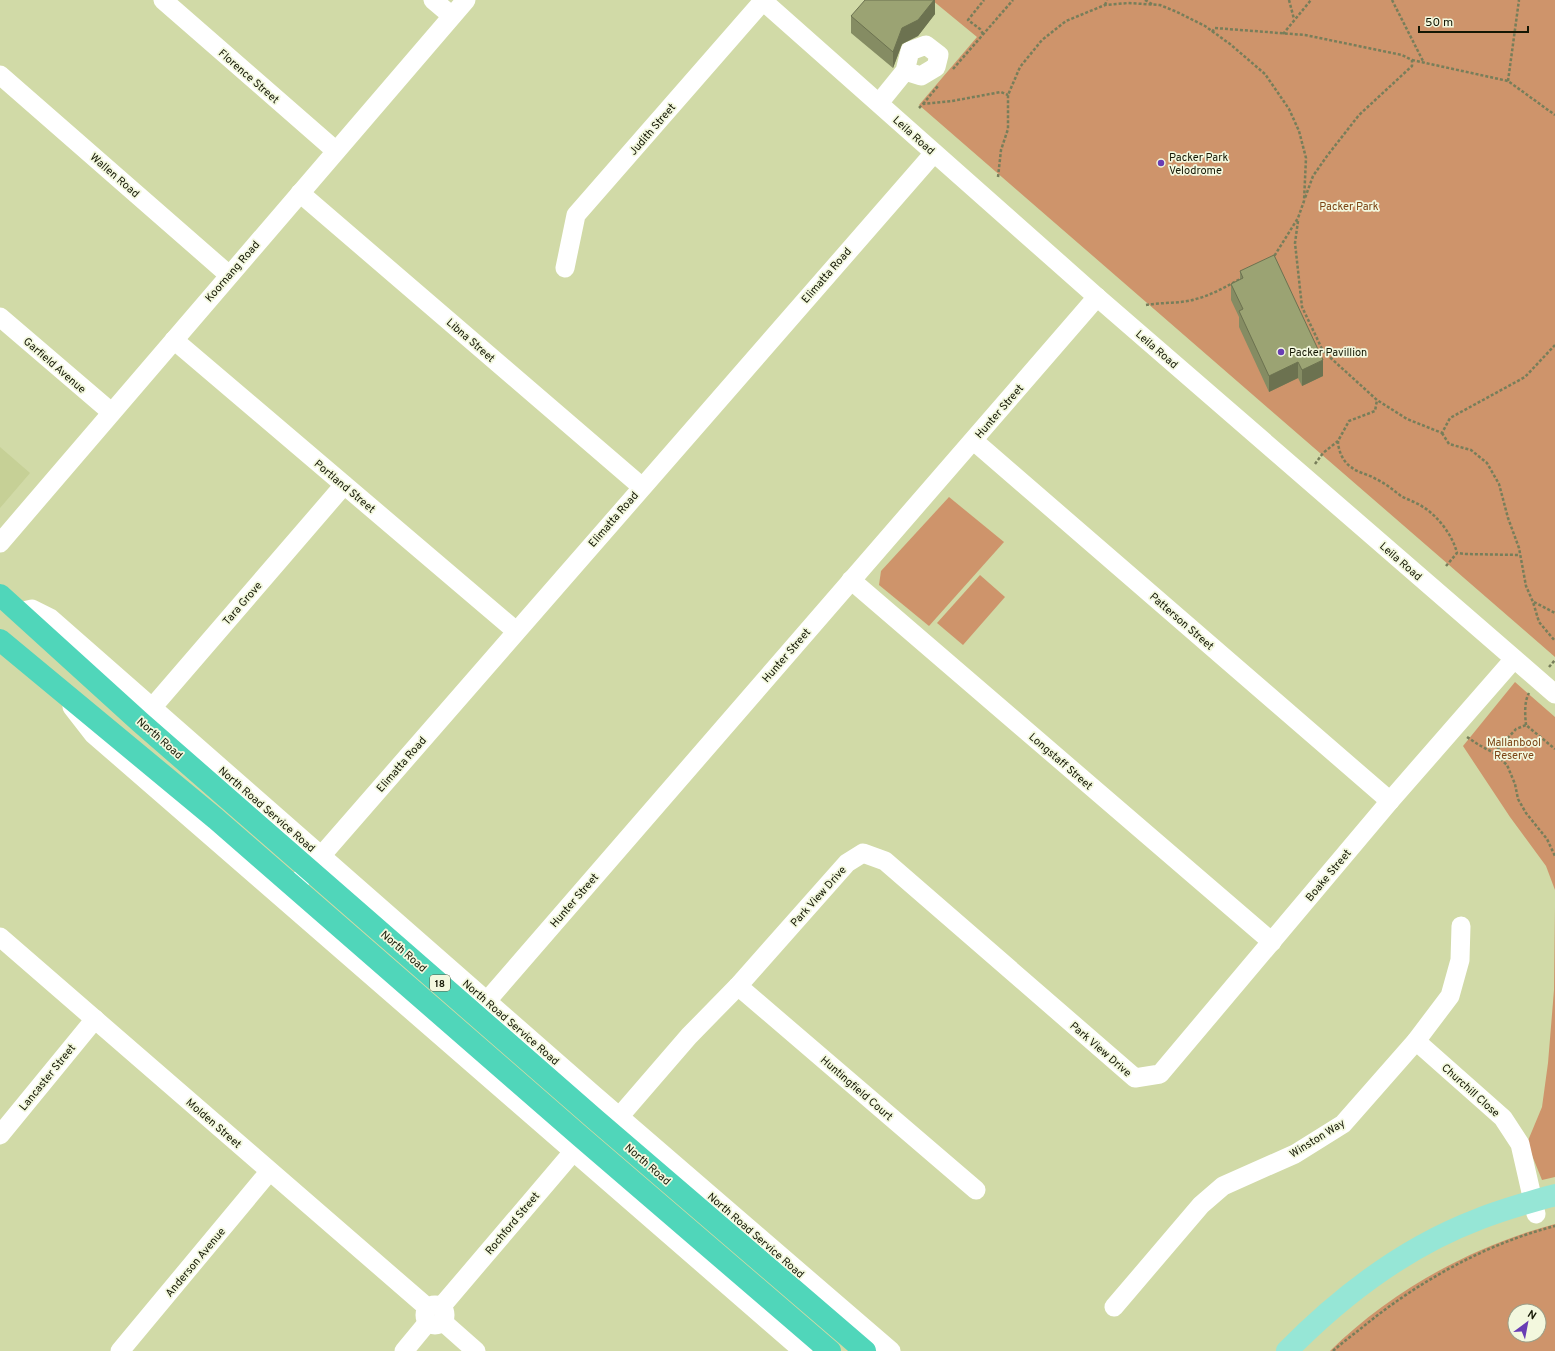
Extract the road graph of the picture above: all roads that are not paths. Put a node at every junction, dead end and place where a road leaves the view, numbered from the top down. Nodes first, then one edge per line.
1 (162, 0) edge
2 (433, 0) edge
3 (466, 0) edge
4 (763, 1) edge
5 (452, 16) junction
6 (905, 72) dead end
7 (0, 75) edge
8 (879, 103) junction
9 (336, 151) junction
10 (934, 153) junction
11 (300, 193) junction
12 (565, 268) dead end
13 (229, 275) junction
14 (1097, 297) junction
15 (0, 317) edge
16 (174, 340) junction
17 (111, 412) junction
18 (974, 440) junction
19 (344, 485) junction
20 (642, 487) junction
21 (0, 543) edge
22 (851, 580) junction
23 (0, 595) edge
24 (516, 632) junction
25 (0, 640) edge
26 (1514, 659) junction
27 (60, 690) junction
28 (1555, 694) edge
29 (146, 715) junction
30 (1390, 801) junction
31 (315, 863) junction
32 (294, 887) junction
33 (1461, 926) dead end
34 (0, 937) edge
35 (1272, 942) junction
36 (738, 986) junction
37 (481, 1007) junction
38 (95, 1019) junction
39 (1416, 1040) junction
40 (1135, 1078) joint
41 (619, 1117) junction
42 (596, 1120) junction
43 (0, 1135) edge
44 (577, 1144) junction
45 (269, 1172) junction
46 (976, 1190) dead end
47 (1555, 1195) edge
48 (1541, 1208) edge
49 (1114, 1307) dead end
50 (435, 1315) junction
51 (120, 1351) edge
52 (404, 1351) edge
53 (476, 1351) edge
54 (802, 1351) edge
55 (830, 1351) edge
56 (865, 1351) edge
57 (891, 1351) edge
58 (1287, 1351) edge
59 (1308, 1351) edge

1 - 9 street, Florence Street
2 - 5 street
3 - 5 street, Koornang Road
4 - 8 street, Leila Road
4 - 12 street, Judith Street
5 - 9 street, Koornang Road
6 - 8 street
7 - 13 street, Wallen Road
8 - 10 street, Leila Road
9 - 11 street, Koornang Road
10 - 14 street, Leila Road
10 - 20 street, Elimatta Road
11 - 13 street, Koornang Road
11 - 20 street, Libna Street
13 - 16 street, Koornang Road
14 - 18 street, Hunter Street
14 - 26 street, Leila Road
15 - 17 street, Garfield Avenue
16 - 17 street, Koornang Road
16 - 19 street, Portland Street
17 - 21 street, Koornang Road
18 - 22 street, Hunter Street
18 - 30 street, Patterson Street
19 - 24 street, Portland Street
19 - 29 street, Tara Grove
20 - 24 street, Elimatta Road
22 - 35 street, Longstaff Street
22 - 37 street, Hunter Street
23 - 29 highway, North Road / 18
24 - 31 street, Elimatta Road
25 - 27 highway, 18
26 - 28 street, Leila Road
26 - 30 street, Boake Street
27 - 32 highway, 18
27 - 44 street
29 - 31 highway, North Road / 18
30 - 35 street, Boake Street
31 - 32 street, Elimatta Road
31 - 37 highway, North Road / 18
32 - 44 highway, 18
33 - 39 street, Winston Way
34 - 38 street, Molden Street
35 - 40 street, Boake Street
36 - 40 street, Park View Drive
36 - 41 street, Park View Drive
36 - 46 street, Huntingfield Court
37 - 41 street, North Road Service Road
37 - 42 highway, North Road / 18
38 - 43 street, Lancaster Street
38 - 45 street, Molden Street
39 - 48 street, Churchill Close
39 - 49 street, Winston Way
41 - 57 street, North Road Service Road
42 - 44 highway
42 - 56 highway, North Road / 18
44 - 50 street, Rochford Street
44 - 54 street
44 - 55 highway, 18
45 - 50 street, Molden Street
45 - 51 street, Anderson Avenue
47 - 48 main road
48 - 58 main road
48 - 59 main road
50 - 52 street, Rochford Street
50 - 53 street, Molden Street

